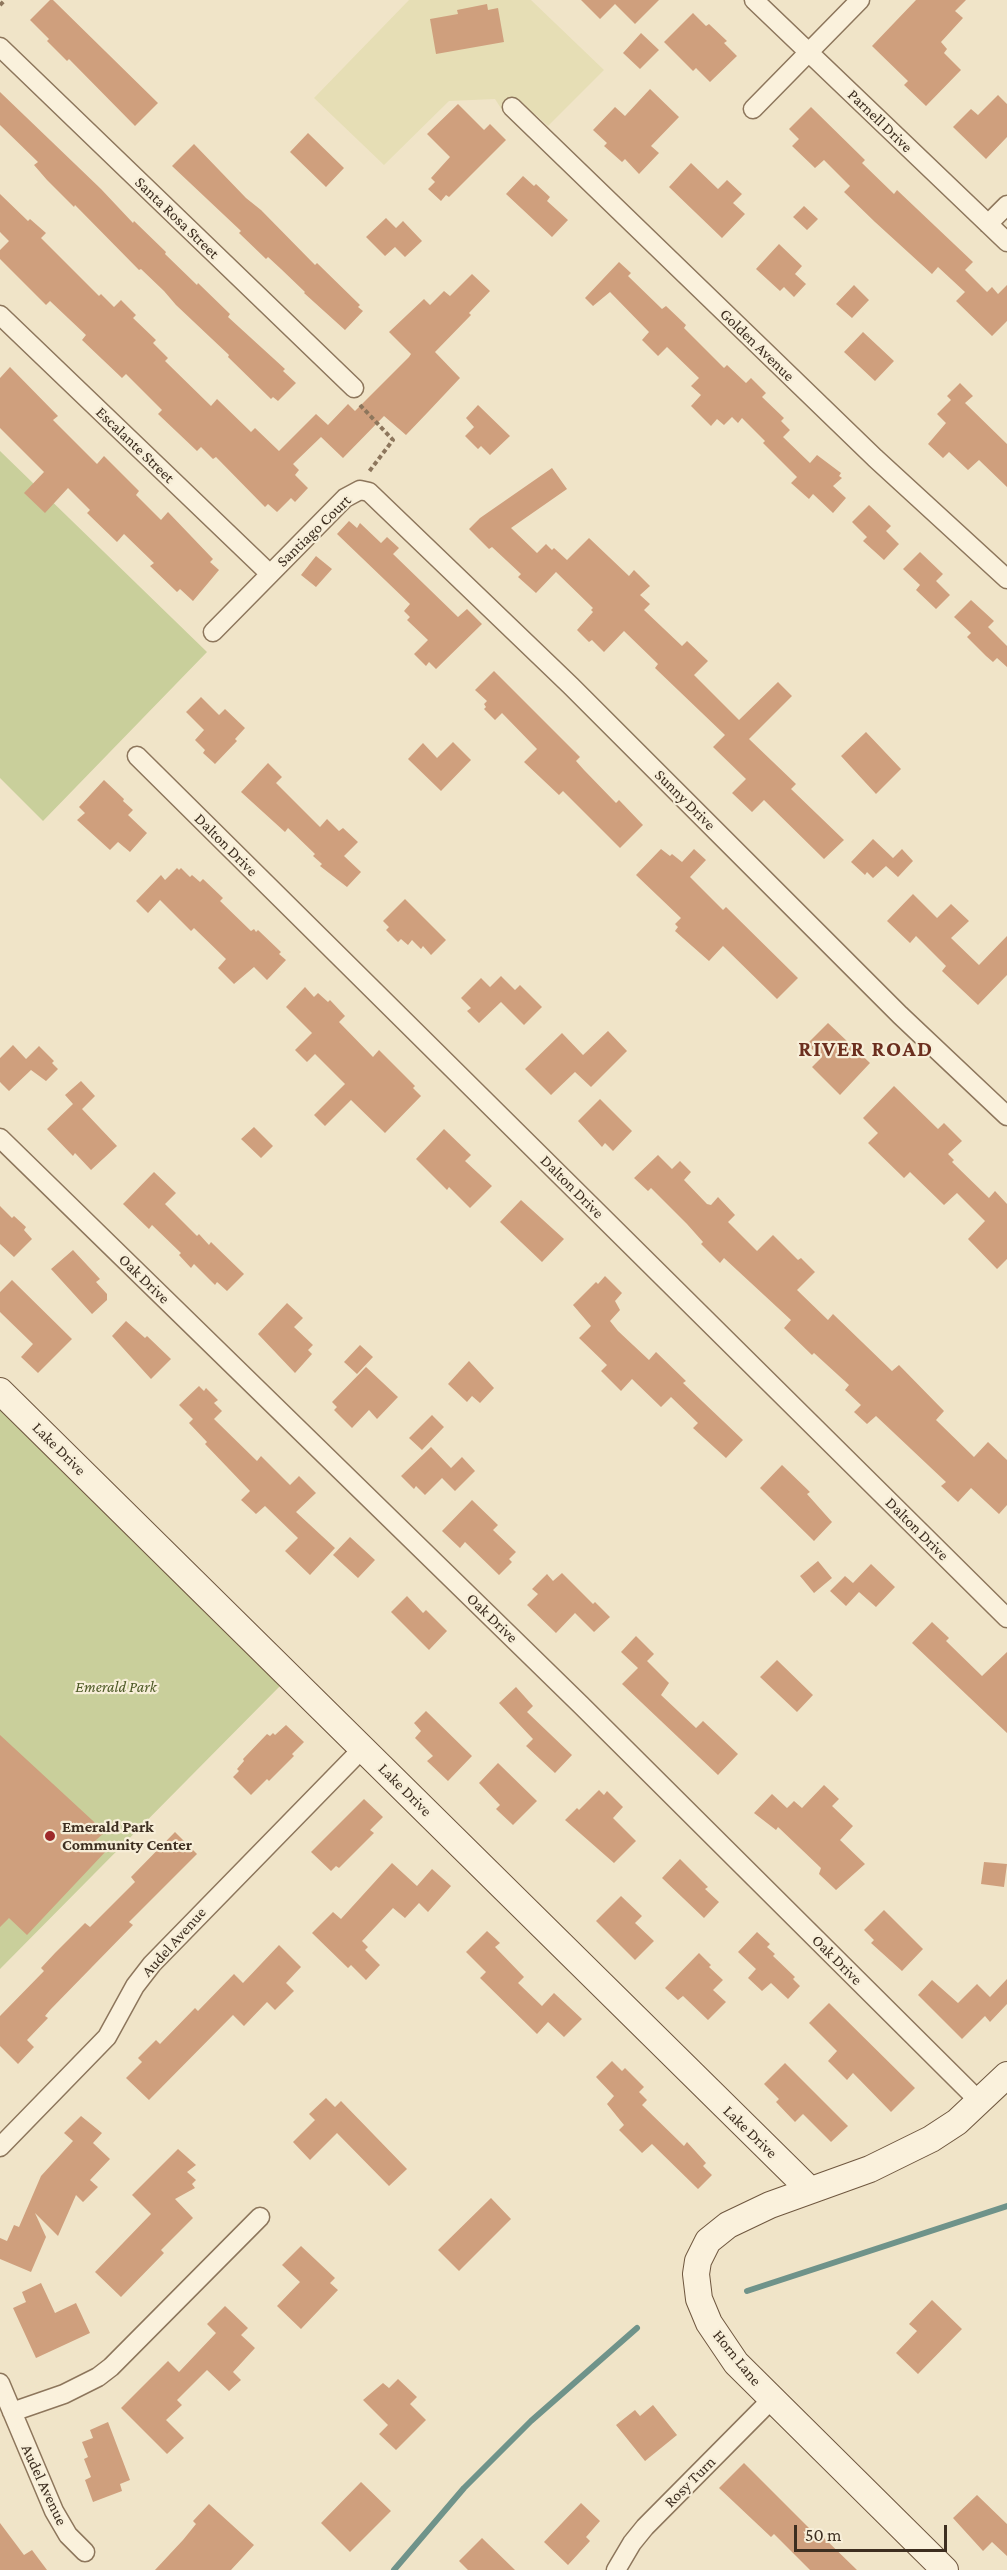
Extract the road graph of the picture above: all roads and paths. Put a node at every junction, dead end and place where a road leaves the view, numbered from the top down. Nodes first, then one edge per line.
1 (5, 0) edge
2 (754, 0) edge
3 (860, 0) edge
4 (0, 5) edge
5 (0, 47) edge
6 (809, 52) junction
7 (512, 107) dead end
8 (753, 109) dead end
9 (1007, 205) edge
10 (988, 224) junction
11 (1007, 242) edge
12 (0, 315) edge
13 (354, 388) joint
14 (360, 490) junction
15 (270, 574) junction
16 (1007, 579) edge
17 (213, 632) dead end
18 (136, 756) dead end
19 (1007, 1116) edge
20 (0, 1138) edge
21 (0, 1391) edge
22 (1007, 1618) edge
23 (363, 1748) junction
24 (1007, 2075) edge
25 (980, 2102) junction
26 (0, 2147) edge
27 (809, 2189) junction
28 (260, 2217) dead end
29 (0, 2383) edge
30 (772, 2399) junction
31 (12, 2412) junction
32 (85, 2553) dead end
33 (616, 2570) edge
34 (945, 2570) edge

1 - 4 path
2 - 6 street, Parnell Drive
3 - 6 street
5 - 13 street, Santa Rosa Street
6 - 8 street
6 - 10 street, Parnell Drive
7 - 16 street, Golden Avenue
9 - 10 street
10 - 11 street, Parnell Drive
12 - 15 street, Escalante Street
13 - 14 path
14 - 15 street, Santiago Court
14 - 19 street, Sunny Drive
15 - 17 street, Santiago Court
18 - 22 street, Dalton Drive
20 - 25 street, Oak Drive
21 - 23 street, Lake Drive
23 - 26 street, Audel Avenue
23 - 27 street, Lake Drive
24 - 25 street, Horn Lane
25 - 27 street, Horn Lane
27 - 30 street, Horn Lane
28 - 31 street
29 - 31 street, Audel Avenue
30 - 33 street, Rosy Turn
30 - 34 street, Horn Lane
31 - 32 street, Audel Avenue

